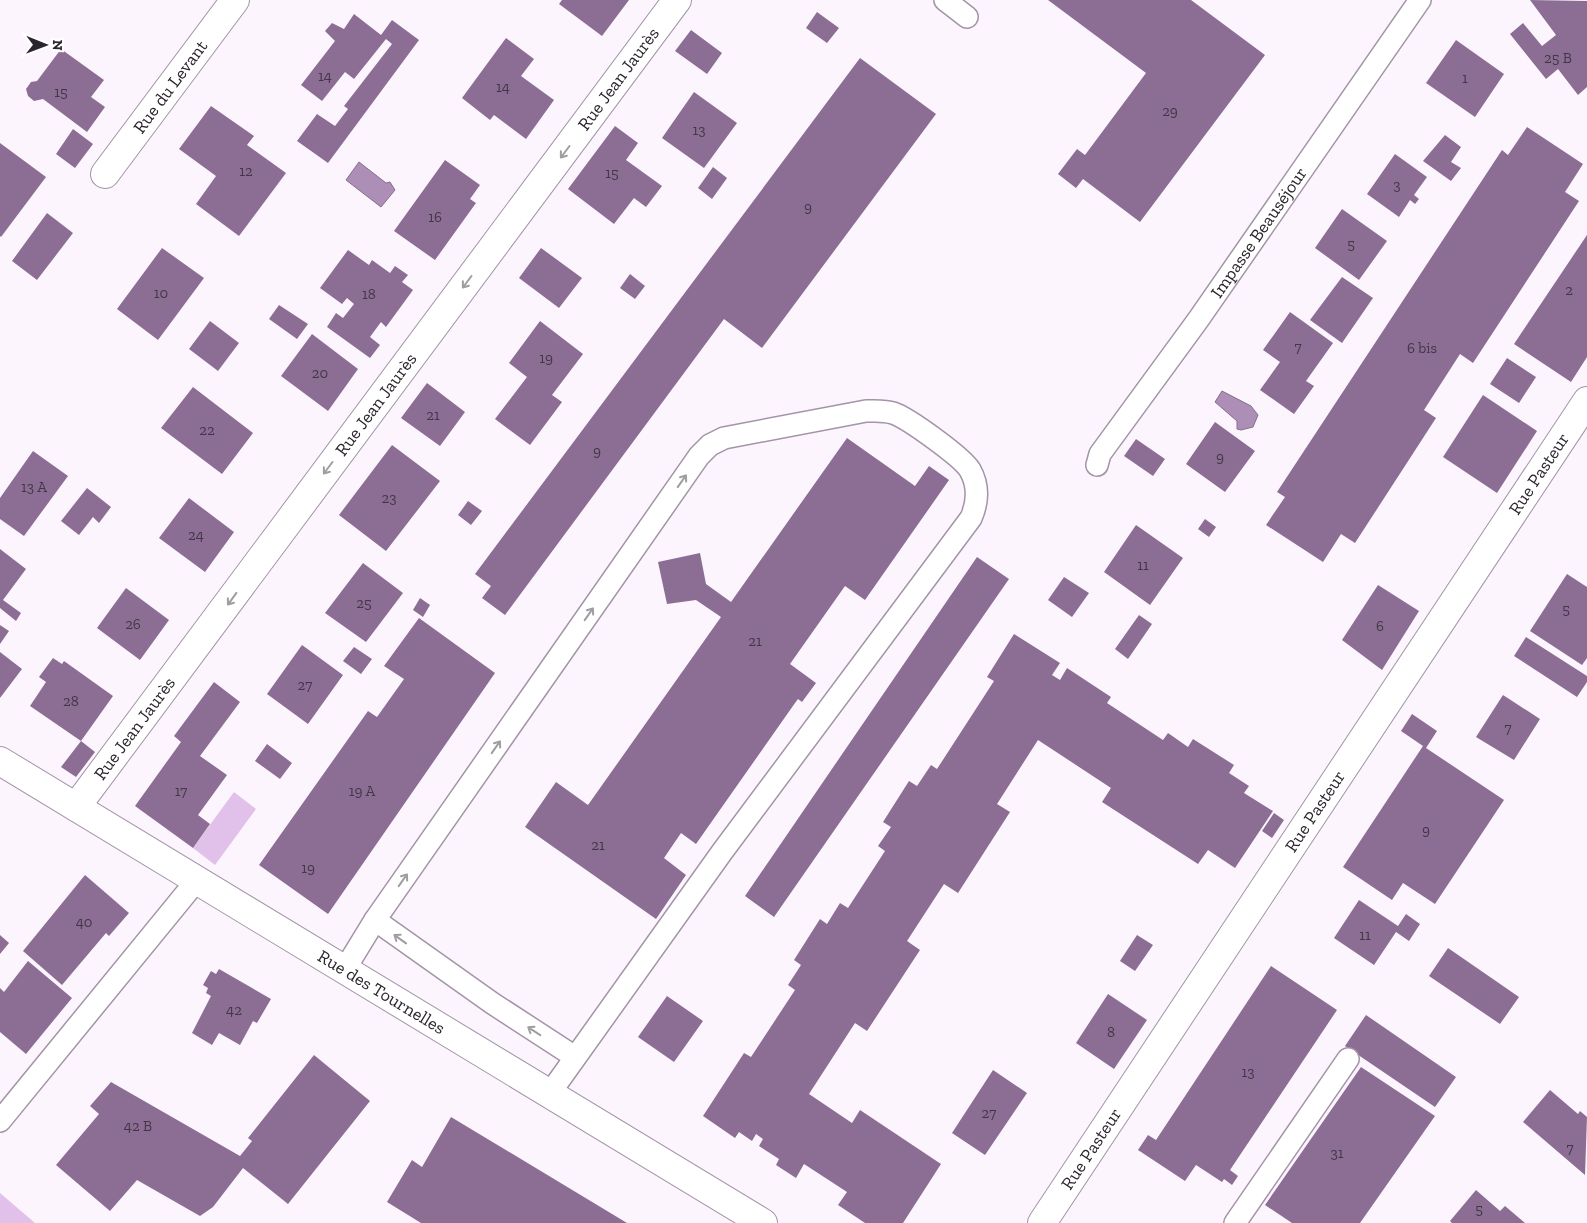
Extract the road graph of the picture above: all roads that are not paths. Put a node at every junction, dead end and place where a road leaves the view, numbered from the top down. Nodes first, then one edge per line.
1 (235, 0) edge
2 (677, 0) edge
3 (945, 0) edge
4 (1420, 0) edge
5 (967, 17) dead end
6 (105, 174) dead end
7 (1587, 400) edge
8 (1097, 464) dead end
9 (0, 761) edge
10 (76, 807) junction
11 (197, 880) junction
12 (375, 920) junction
13 (345, 969) junction
14 (575, 1057) junction
15 (1348, 1059) dead end
16 (550, 1093) junction
17 (0, 1121) edge
18 (764, 1223) edge
19 (1042, 1223) edge
20 (1235, 1223) edge

1 - 6 street, Rue du Levant
2 -> 10 street, Rue Jean Jaurès
3 - 5 lane
4 - 8 lane, Impasse Beauséjour
7 - 19 street, Rue Pasteur
9 - 10 street, Rue des Tournelles
10 - 11 street, Rue des Tournelles
11 - 13 street, Rue des Tournelles
11 - 17 lane
12 - 13 lane
14 -> 12 lane
12 -> 14 lane
13 - 16 street, Rue des Tournelles
14 - 16 lane
15 - 20 lane
16 - 18 street, Rue des Tournelles

